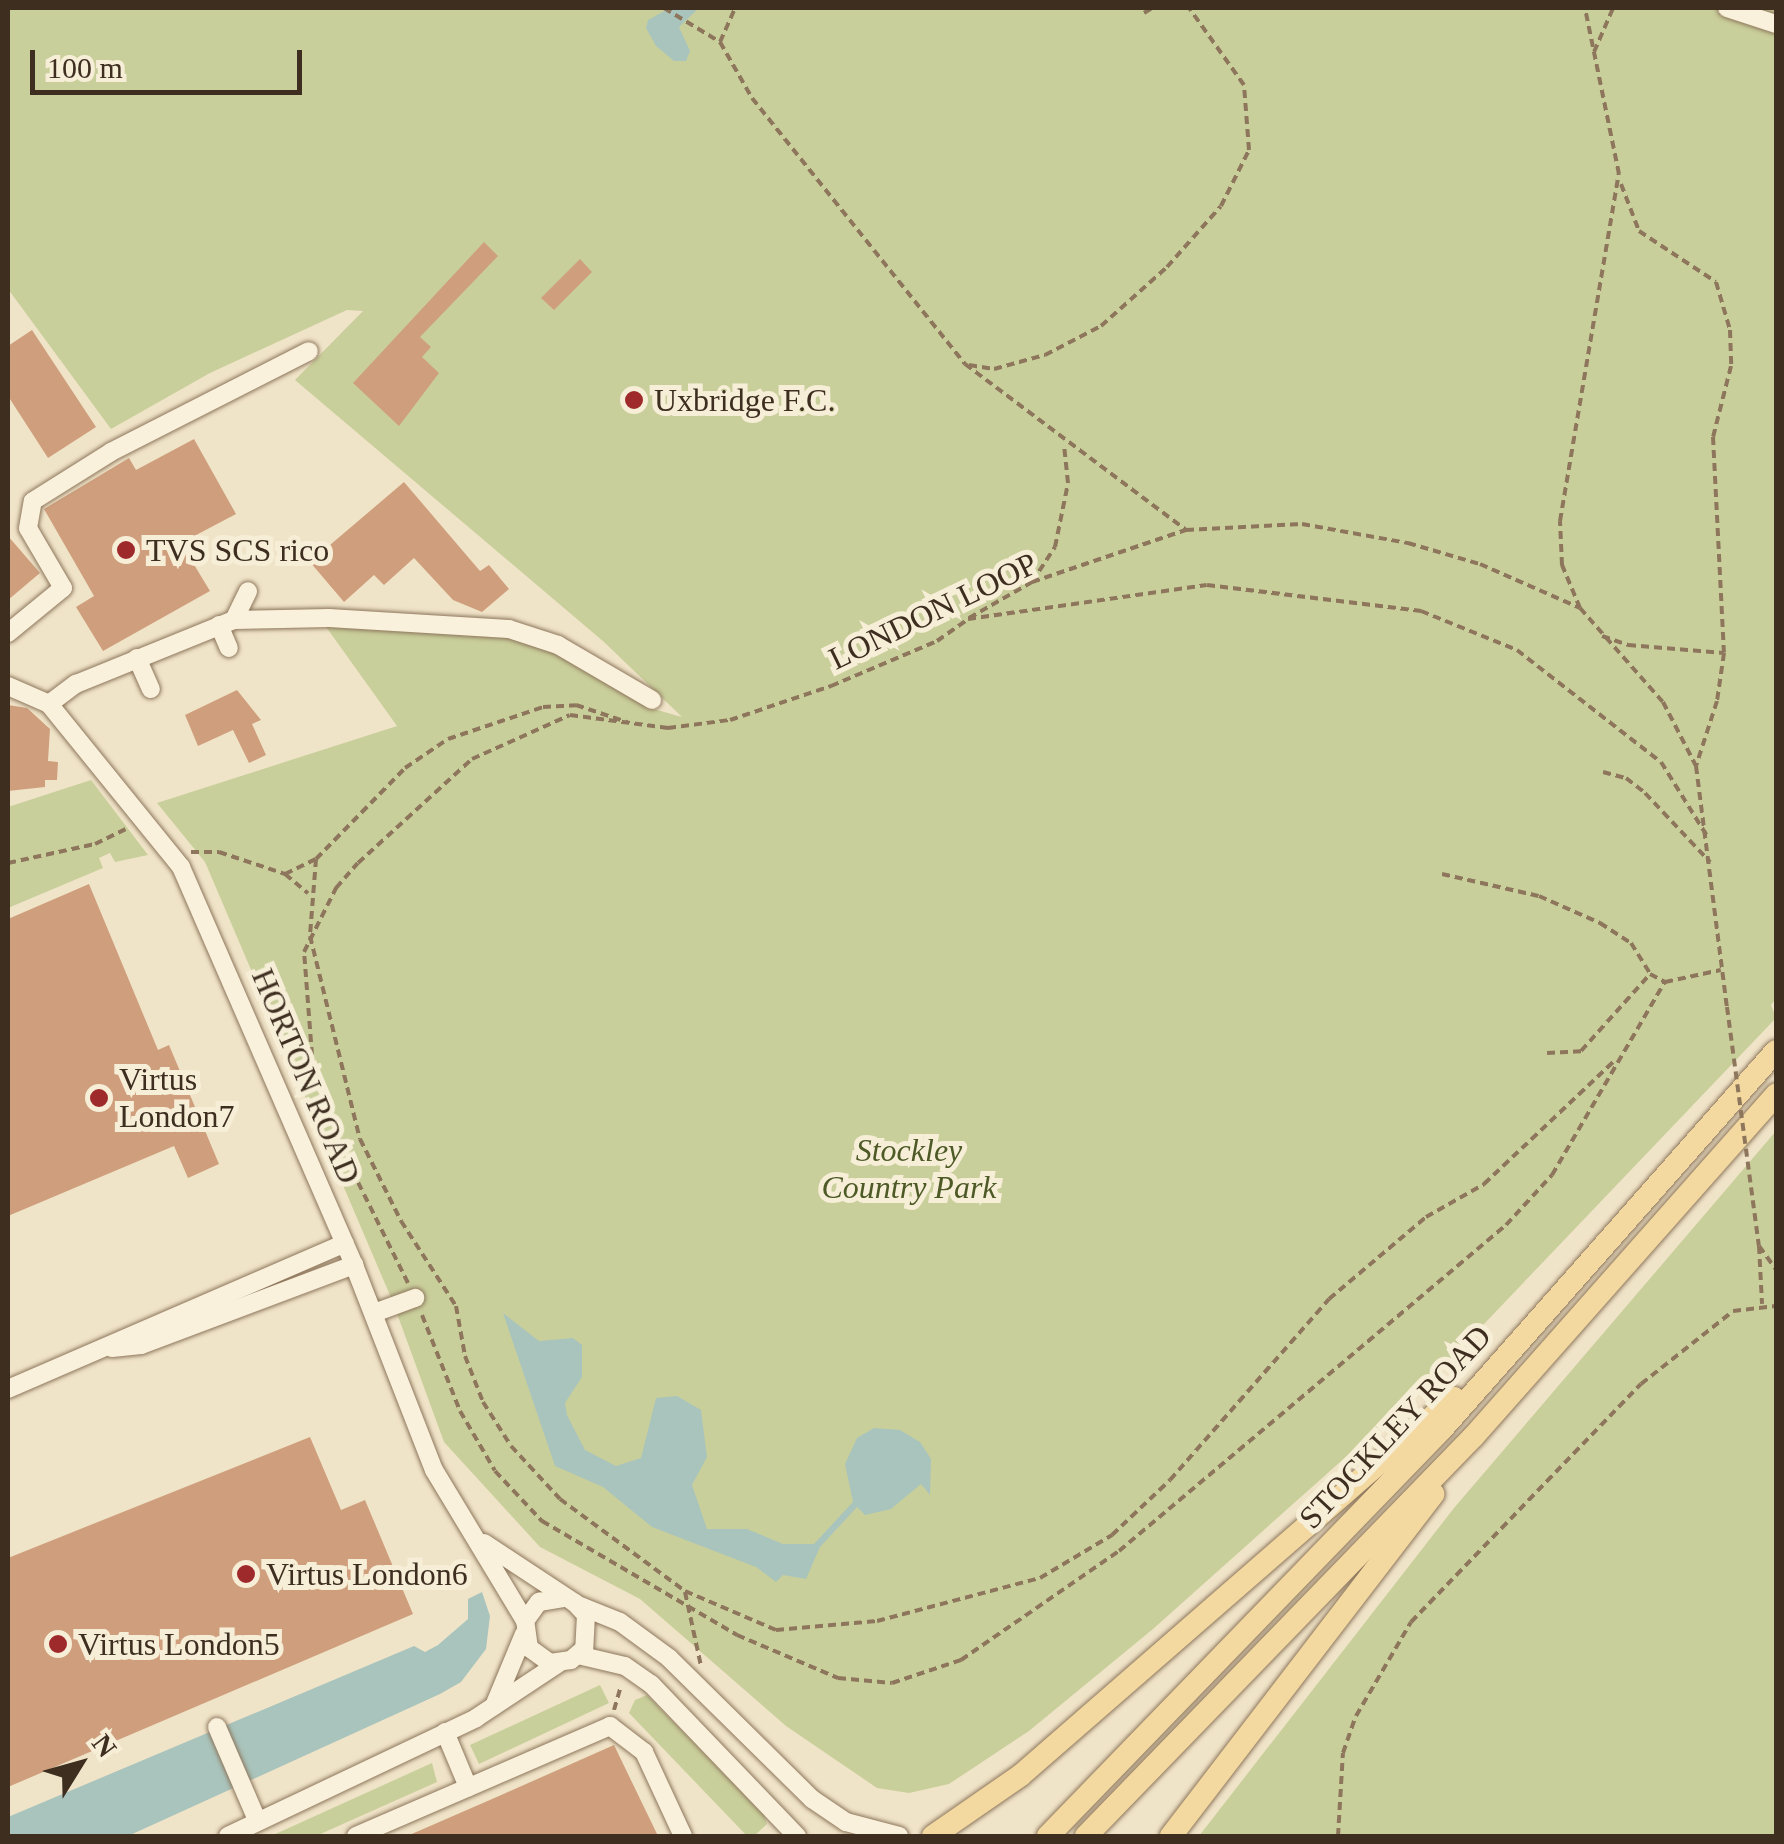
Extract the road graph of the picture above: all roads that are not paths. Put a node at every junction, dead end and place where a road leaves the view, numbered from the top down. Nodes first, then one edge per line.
1 (1727, 8) edge
2 (1776, 24) edge
3 (308, 352) dead end
4 (248, 591) dead end
5 (227, 622) junction
6 (8, 633) edge
7 (229, 648) dead end
8 (137, 658) junction
9 (8, 686) edge
10 (151, 689) dead end
11 (652, 700) dead end
12 (49, 704) junction
13 (1776, 1051) edge
14 (1776, 1095) edge
15 (345, 1242) junction
16 (354, 1264) junction
17 (415, 1298) road end
18 (374, 1313) junction
19 (1516, 1344) junction
20 (106, 1348) junction
21 (8, 1389) edge
22 (1474, 1436) junction
23 (480, 1540) junction
24 (571, 1602) junction
25 (524, 1628) junction
26 (578, 1656) junction
27 (559, 1664) junction
28 (493, 1706) junction
29 (217, 1727) dead end
30 (444, 1732) junction
31 (468, 1787) junction
32 (258, 1822) junction
33 (1091, 1831) edge
34 (228, 1836) edge
35 (356, 1836) edge
36 (683, 1836) edge
37 (797, 1836) edge
38 (899, 1836) edge
39 (933, 1836) edge
40 (1048, 1836) edge
41 (1171, 1836) edge

1 - 2 street
3 - 6 street
4 - 5 street
5 - 7 street
5 - 8 street
5 - 11 street
8 - 10 street
8 - 12 street
9 - 12 street, HORTON ROAD
12 - 15 street, HORTON ROAD
13 - 19 main road, STOCKLEY ROAD
14 - 22 main road, STOCKLEY ROAD
15 - 16 street, HORTON ROAD
15 - 20 street
16 - 18 street, HORTON ROAD
16 - 20 street
17 - 18 street
18 - 23 street, HORTON ROAD
19 - 39 main road
19 - 40 main road, STOCKLEY ROAD
20 - 21 street
22 - 33 main road, STOCKLEY ROAD
22 - 41 main road
23 - 24 street, HORTON ROAD
23 - 25 street, HORTON ROAD
24 - 25 street
24 - 26 street
24 - 38 street, HORTON ROAD
25 - 27 street
25 - 28 street
26 - 27 street
26 - 37 street
27 - 28 street
28 - 30 street
29 - 32 street
30 - 31 street
30 - 32 street
31 - 35 street
31 - 36 street
32 - 34 street

